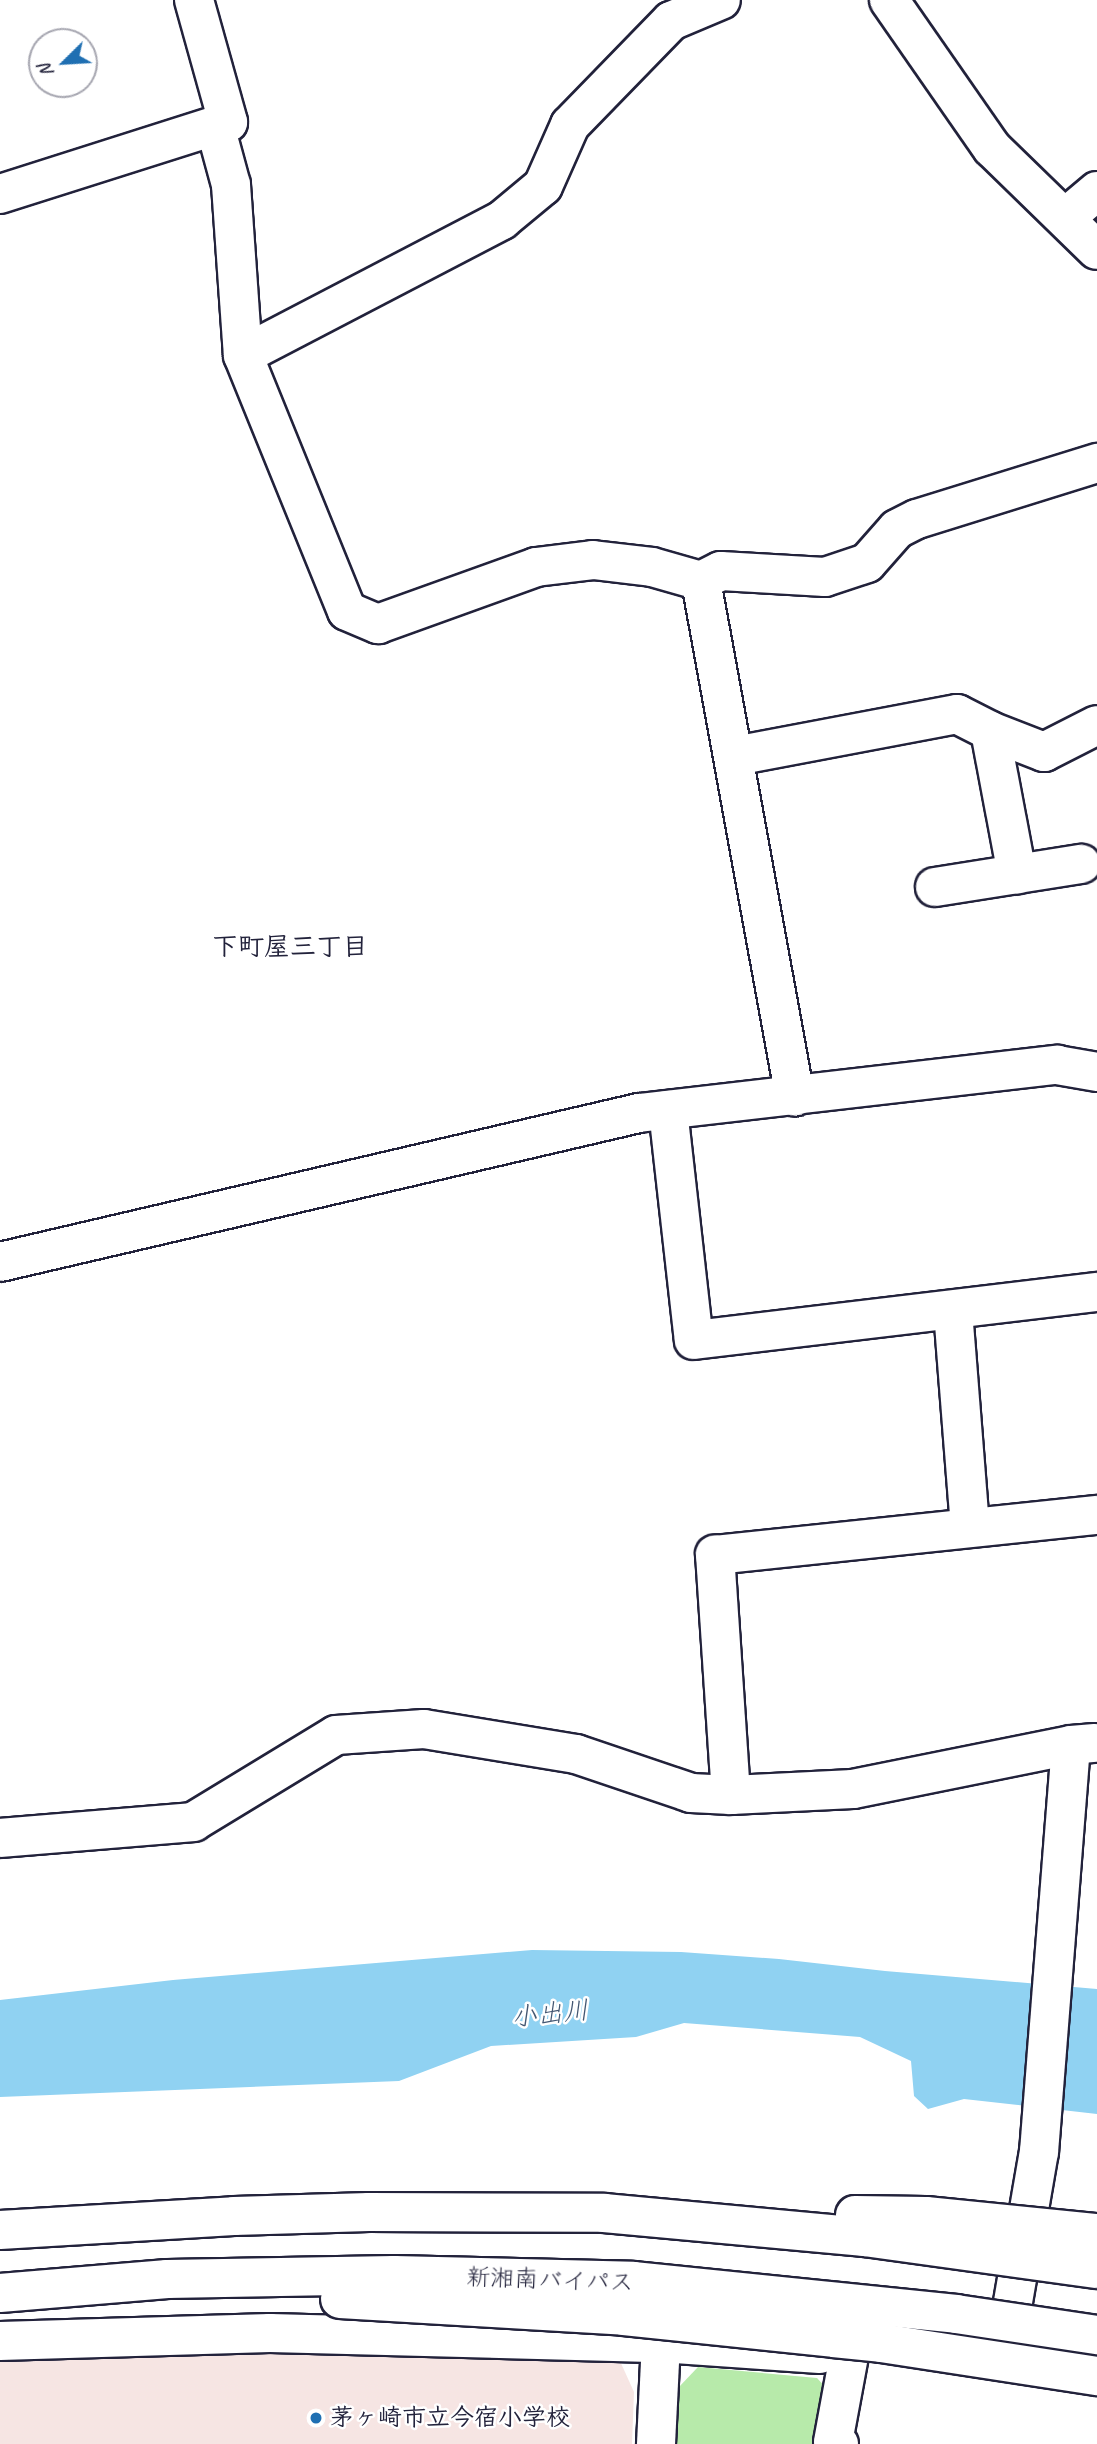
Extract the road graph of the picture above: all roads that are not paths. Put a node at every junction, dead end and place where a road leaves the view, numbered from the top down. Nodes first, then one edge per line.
1 (194, 0) edge
2 (721, 0) edge
3 (889, 0) edge
4 (215, 126) junction
5 (1097, 191) edge
6 (0, 194) edge
7 (1065, 218) junction
8 (1097, 250) edge
9 (243, 355) junction
10 (1097, 463) edge
11 (701, 581) junction
12 (1097, 725) edge
13 (990, 731) junction
14 (735, 756) junction
15 (1081, 864) dead end
16 (1017, 874) junction
17 (935, 887) dead end
18 (1097, 1072) edge
19 (795, 1097) junction
20 (668, 1110) junction
21 (0, 1262) edge
22 (1097, 1292) edge
23 (953, 1311) junction
24 (1097, 1515) edge
25 (970, 1527) junction
26 (1084, 1744) edge
27 (731, 1795) junction
28 (0, 1838) edge
29 (604, 2213) junction
30 (0, 2230) edge
31 (1097, 2234) edge
32 (1097, 2269) edge
33 (13, 2292) edge
34 (1097, 2335) edge
35 (0, 2341) edge
36 (662, 2343) junction
37 (849, 2356) junction
38 (1001, 2376) junction
39 (1097, 2376) edge
40 (1097, 2393) edge
41 (656, 2444) edge
42 (839, 2444) edge

1 - 4 main road
2 - 9 main road
3 - 7 main road
4 - 6 main road
4 - 9 main road
5 - 7 main road
7 - 8 main road
9 - 11 main road
10 - 11 main road
11 - 14 main road
12 - 13 main road
13 - 14 main road
13 - 16 main road
14 - 19 main road
15 - 16 main road
16 - 17 main road
18 - 19 main road
19 - 20 main road
20 - 21 main road
20 - 23 main road
22 - 23 main road
23 - 25 main road
24 - 25 main road
25 - 27 main road
26 - 27 main road
26 - 38 main road
27 - 28 main road
29 - 30 main road, bridge
29 - 31 main road, bridge
29 - 32 main road, bridge
33 - 34 main road, 新湘南バイパス, bridge
33 - 39 main road, bridge
35 - 36 main road
36 - 37 main road
36 - 41 main road
37 - 38 main road
37 - 42 main road
38 - 40 main road

